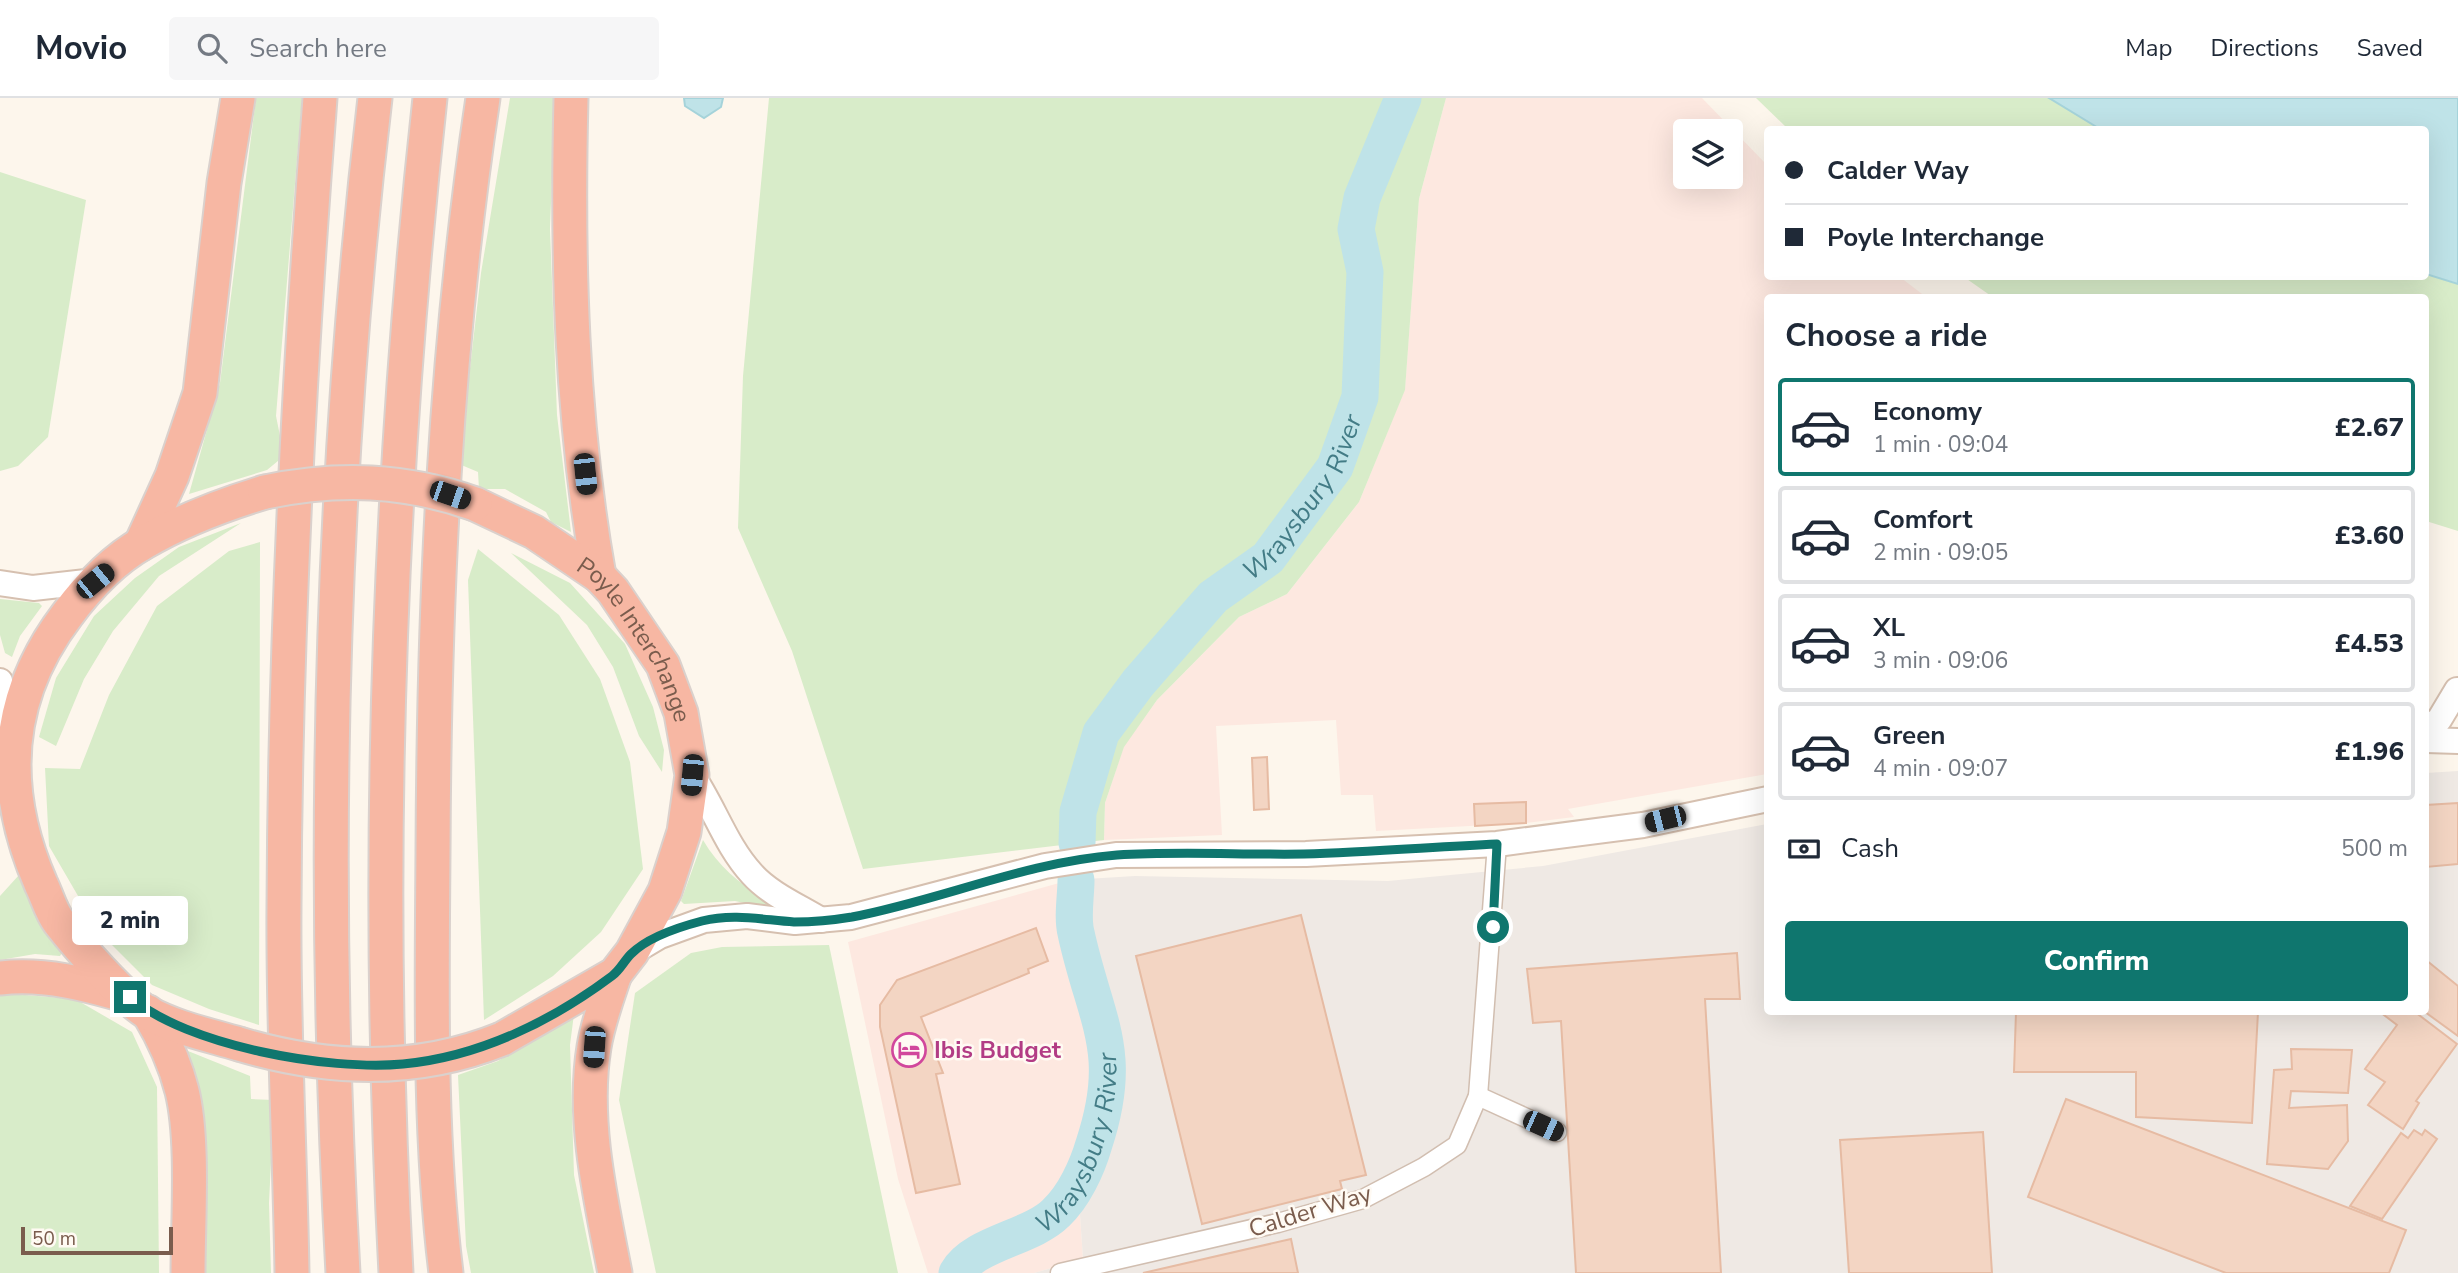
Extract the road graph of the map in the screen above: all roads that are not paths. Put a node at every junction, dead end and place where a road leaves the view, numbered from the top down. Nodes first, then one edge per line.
1 (238, 98) edge
2 (320, 98) edge
3 (375, 98) edge
4 (430, 98) edge
5 (483, 98) edge
6 (570, 98) edge
7 (141, 544) junction
8 (599, 576) junction
9 (95, 581) junction
10 (0, 583) edge
11 (0, 681) edge
12 (2458, 690) edge
13 (2429, 726) edge
14 (13, 738) junction
15 (2429, 740) edge
16 (2458, 741) edge
17 (692, 775) junction
18 (1764, 800) edge
19 (15, 812) junction
20 (1497, 844) junction
21 (0, 850) edge
22 (821, 920) junction
23 (624, 963) junction
24 (0, 978) edge
25 (139, 1005) junction
26 (1478, 1096) junction
27 (1557, 1132) dead end
28 (188, 1273) edge
29 (292, 1273) edge
30 (343, 1273) edge
31 (396, 1273) edge
32 (446, 1273) edge
33 (615, 1273) edge
34 (1060, 1273) edge

1 - 7 highway
2 - 29 highway
3 - 30 highway
4 - 31 highway
5 - 32 highway
6 - 8 highway
7 - 8 highway, Poyle Interchange, bridge
7 - 9 highway, Poyle Interchange
8 - 17 highway, Poyle Interchange
9 - 10 street
9 - 14 highway, Poyle Interchange
11 - 14 street
12 - 13 street
14 - 19 highway, Poyle Interchange
15 - 16 street
17 - 22 street
17 - 23 highway, Poyle Interchange
18 - 20 street
19 - 21 highway
19 - 25 highway, Poyle Interchange
20 - 22 street
20 - 26 street, Calder Way
22 - 23 street
23 - 25 highway, Poyle Interchange, bridge
23 - 33 highway
24 - 25 highway
25 - 28 highway
26 - 27 street
26 - 34 street, Calder Way

